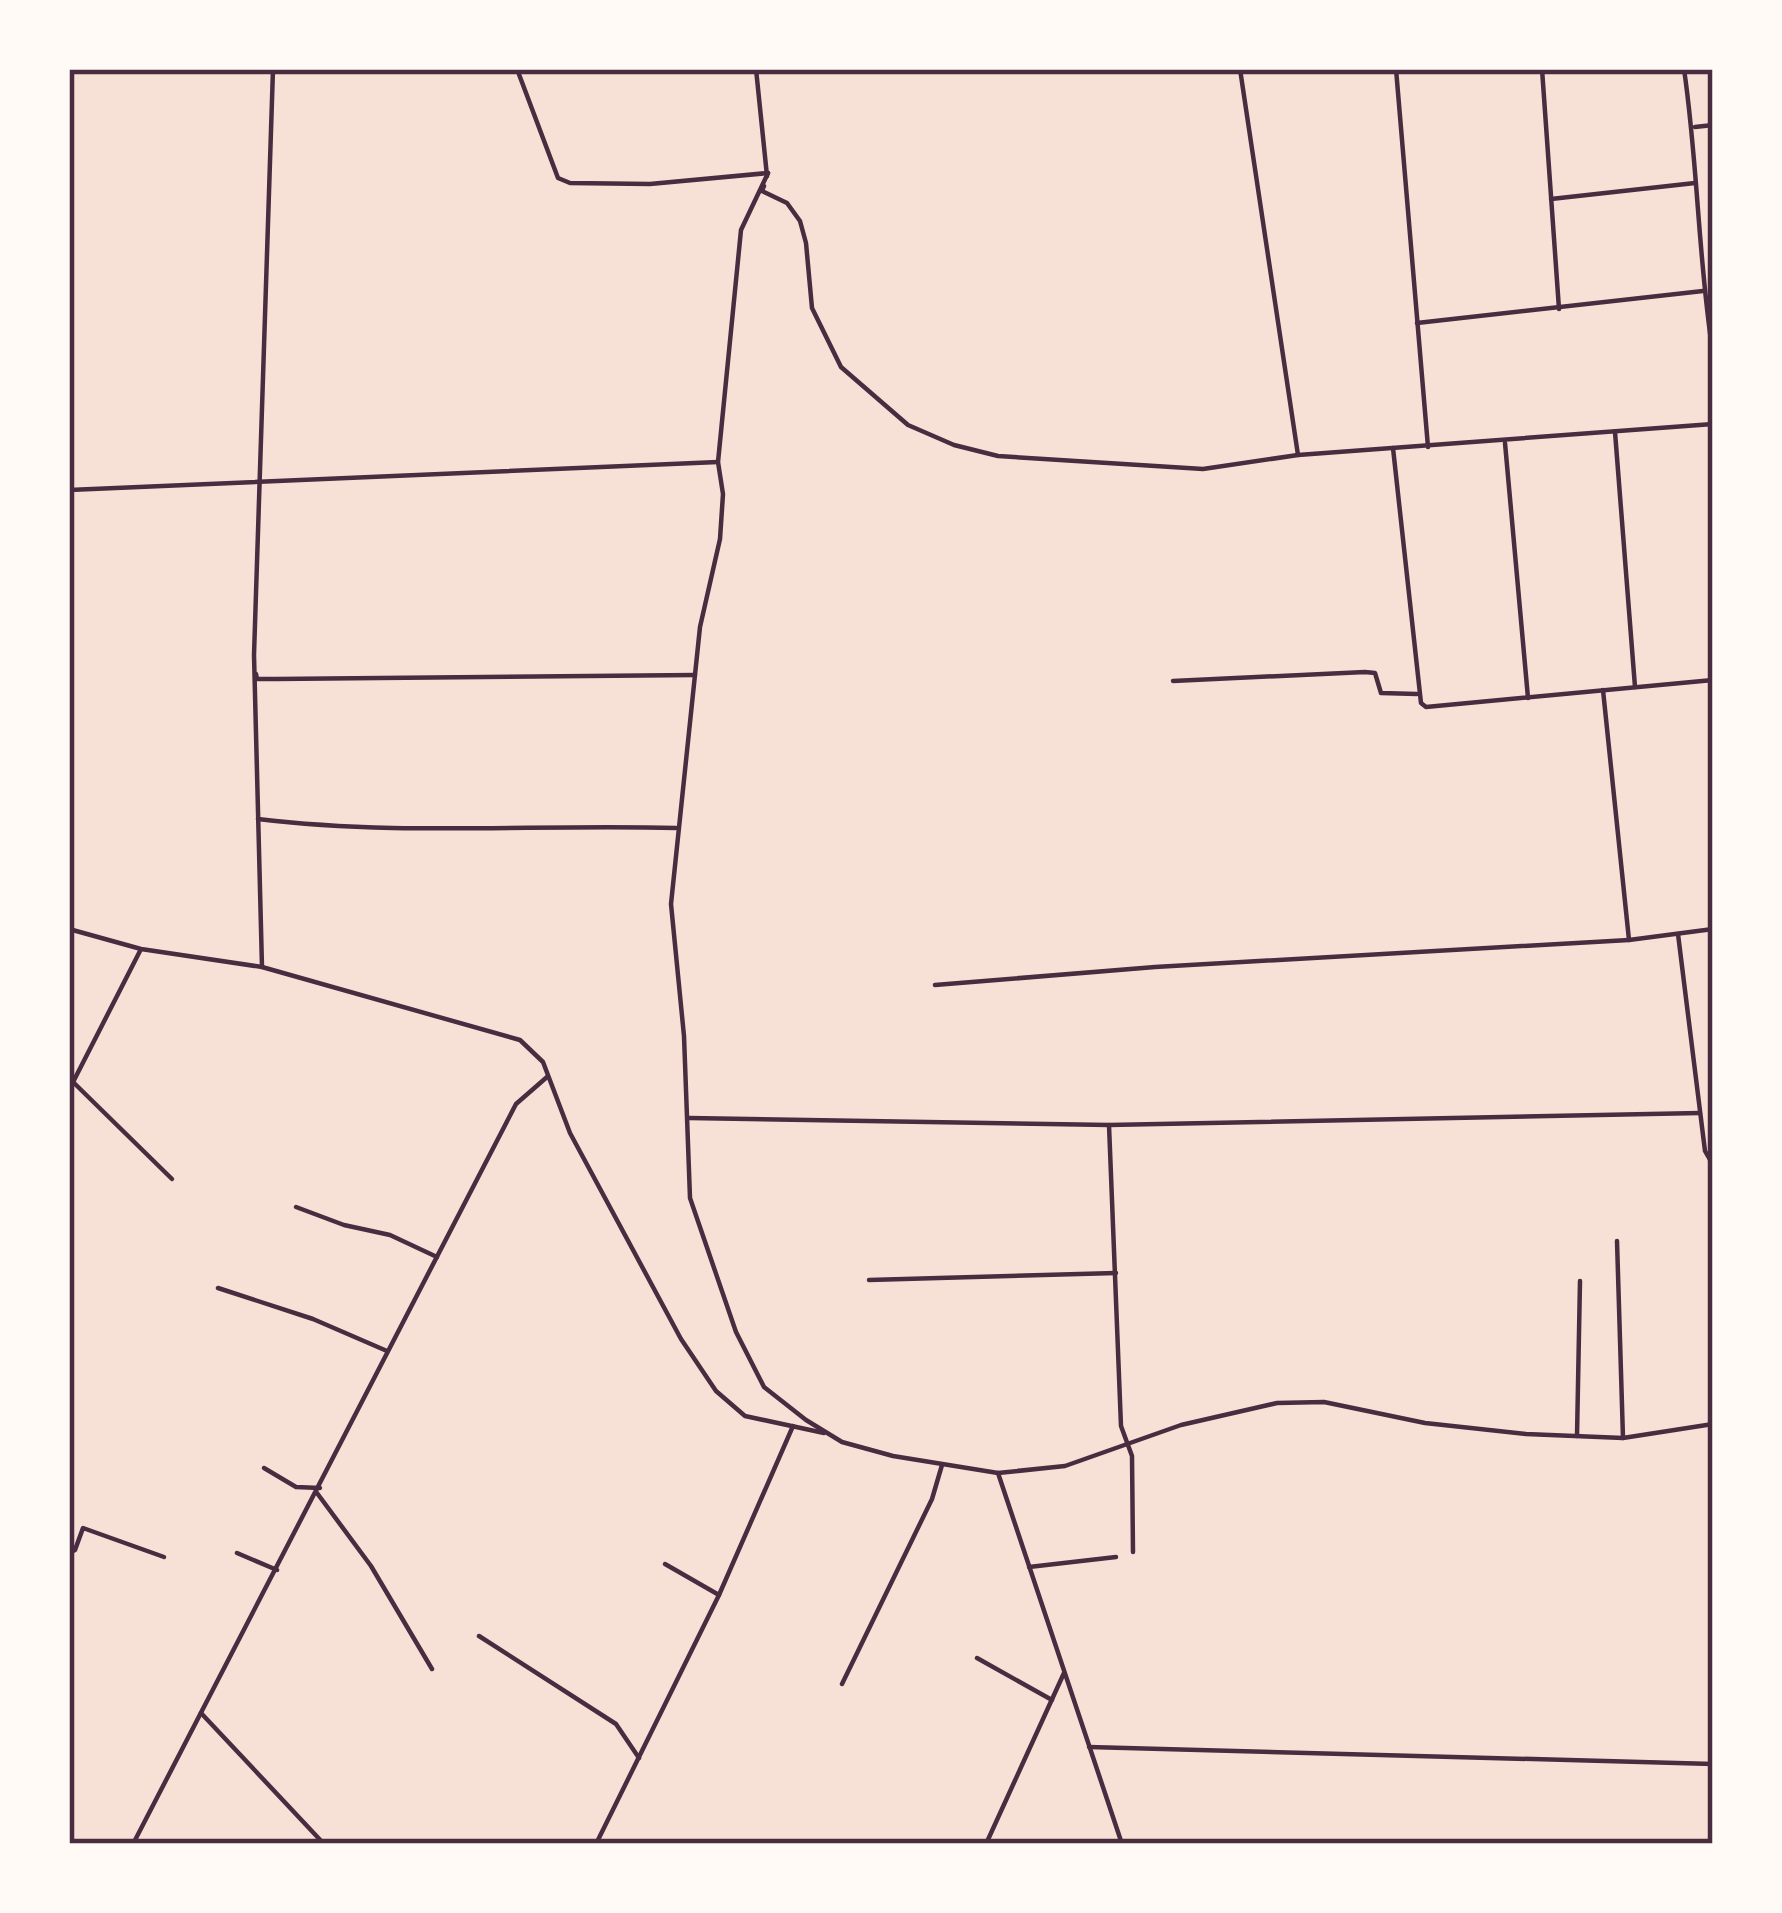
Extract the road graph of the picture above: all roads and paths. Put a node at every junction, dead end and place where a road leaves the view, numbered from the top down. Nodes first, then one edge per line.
1 (273, 69) edge
2 (518, 69) edge
3 (756, 69) edge
4 (1240, 69) edge
5 (1396, 69) edge
6 (1542, 69) edge
7 (1684, 69) edge
8 (1713, 124) edge
9 (1692, 127) junction
10 (769, 173) junction
11 (1696, 183) junction
12 (1551, 199) junction
13 (1703, 291) junction
14 (1558, 309) junction
15 (1416, 323) junction
16 (1713, 354) edge
17 (1713, 424) edge
18 (1615, 432) junction
19 (1505, 442) junction
20 (1428, 447) junction
21 (1393, 448) junction
22 (1298, 455) junction
23 (718, 462) junction
24 (260, 482) junction
25 (69, 490) edge
26 (254, 669) junction
27 (694, 676) junction
28 (1713, 680) edge
29 (1173, 681) dead end
30 (1635, 687) junction
31 (1603, 691) junction
32 (1418, 694) junction
33 (1528, 698) junction
34 (258, 819) junction
35 (676, 828) junction
36 (69, 929) edge
37 (1713, 929) edge
38 (1678, 934) junction
39 (1629, 940) junction
40 (141, 949) junction
41 (262, 968) junction
42 (935, 986) dead end
43 (547, 1077) junction
44 (73, 1082) junction
45 (69, 1090) edge
46 (1700, 1113) junction
47 (689, 1118) junction
48 (1109, 1125) junction
49 (1713, 1165) edge
50 (172, 1179) dead end
51 (296, 1207) dead end
52 (1617, 1241) dead end
53 (437, 1258) junction
54 (1116, 1273) junction
55 (868, 1280) dead end
56 (1580, 1281) dead end
57 (218, 1288) dead end
58 (389, 1352) junction
59 (1713, 1424) edge
60 (793, 1426) junction
61 (830, 1434) junction
62 (1576, 1436) junction
63 (1623, 1438) junction
64 (1127, 1445) junction
65 (942, 1466) junction
66 (264, 1468) dead end
67 (998, 1473) junction
68 (319, 1491) junction
69 (69, 1528) edge
70 (81, 1535) junction
71 (69, 1552) edge
72 (237, 1552) dead end
73 (1133, 1552) dead end
74 (164, 1557) dead end
75 (1116, 1557) dead end
76 (664, 1564) dead end
77 (1029, 1568) junction
78 (277, 1570) junction
79 (719, 1595) junction
80 (479, 1636) dead end
81 (977, 1658) dead end
82 (432, 1669) dead end
83 (1064, 1673) junction
84 (842, 1684) dead end
85 (1052, 1700) junction
86 (201, 1713) junction
87 (1090, 1748) junction
88 (639, 1758) junction
89 (1713, 1764) edge
90 (133, 1844) edge
91 (324, 1844) edge
92 (596, 1844) edge
93 (986, 1844) edge
94 (1122, 1844) edge

1 - 24 street
2 - 10 street
3 - 10 street
4 - 22 street
5 - 15 street
6 - 12 street
7 - 9 street
8 - 9 street
9 - 11 street
10 - 22 street
10 - 23 street
11 - 12 street
11 - 13 street
12 - 14 street
13 - 14 street
13 - 16 street
14 - 15 street
15 - 20 street
17 - 18 street
18 - 19 street
18 - 30 street
19 - 20 street
19 - 33 street
20 - 21 street
21 - 22 street
21 - 32 street
23 - 24 street
23 - 27 street
24 - 25 street
24 - 26 street
26 - 27 street
26 - 34 street
27 - 35 street
28 - 30 street
29 - 32 street
30 - 31 street
31 - 33 street
31 - 39 street
32 - 33 street
34 - 35 street
34 - 41 street
35 - 47 street
36 - 40 street
37 - 38 street
38 - 39 street
38 - 46 street
39 - 42 street
40 - 41 street
40 - 44 street
41 - 43 street
43 - 53 street
43 - 60 street
44 - 45 street
44 - 50 street
46 - 48 street
46 - 49 street
47 - 48 street
47 - 61 street
48 - 54 street
51 - 53 street
52 - 63 street
53 - 58 street
54 - 55 street
54 - 64 street
56 - 62 street
57 - 58 street
58 - 68 street
59 - 63 street
60 - 61 street
60 - 79 street
61 - 65 street
62 - 63 street
62 - 64 street
64 - 67 street
64 - 73 street
65 - 67 street
65 - 84 street
66 - 68 street
67 - 77 street
68 - 78 street
68 - 82 street
69 - 70 street
70 - 71 street
70 - 74 street
72 - 78 street
75 - 77 street
76 - 79 street
77 - 83 street
78 - 86 street
79 - 88 street
80 - 88 street
81 - 85 street
83 - 85 street
83 - 87 street
85 - 93 street
86 - 90 street
86 - 91 street
87 - 89 street
87 - 94 street
88 - 92 street

